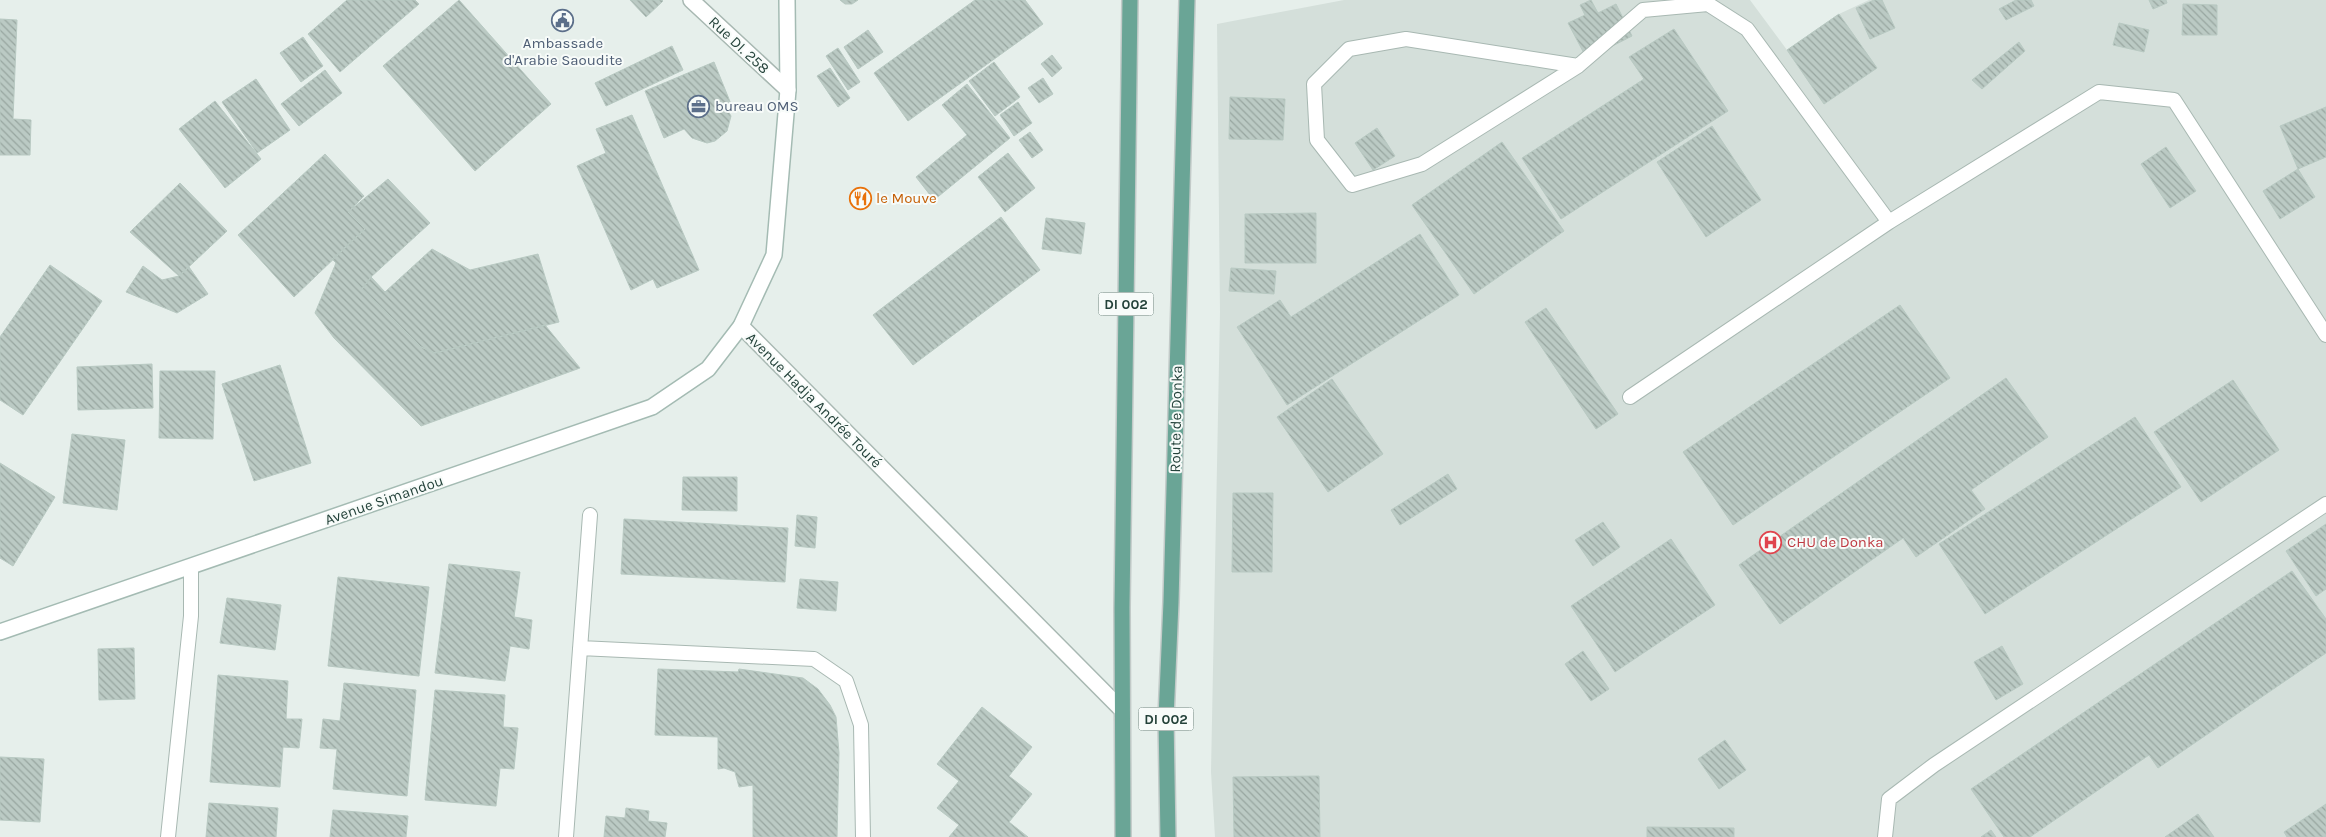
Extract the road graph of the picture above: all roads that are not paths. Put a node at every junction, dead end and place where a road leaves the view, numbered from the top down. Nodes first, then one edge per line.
1 (691, 0) edge
2 (787, 0) edge
3 (1130, 0) edge
4 (1187, 0) edge
5 (1578, 66) junction
6 (788, 90) junction
7 (1889, 222) junction
8 (741, 326) junction
9 (2326, 335) edge
10 (1630, 397) dead end
11 (2326, 504) edge
12 (590, 515) dead end
13 (191, 566) junction
14 (0, 632) edge
15 (580, 648) junction
16 (1122, 710) junction
17 (168, 837) edge
18 (566, 837) edge
19 (863, 837) edge
20 (1123, 837) edge
21 (1168, 837) edge
22 (1885, 837) edge

1 - 6 main road, Rue DI. 258
2 - 6 main road, Avenue Hadja Andrée Touré
3 - 16 main road, DI 002
4 - 21 main road, Route de Donka / DI 002
5 - 5 lane
5 - 7 lane
6 - 8 main road, Avenue Hadja Andrée Touré
7 - 9 lane
7 - 10 lane
8 - 13 main road, Avenue Simandou
8 - 16 main road, Avenue Hadja Andrée Touré
11 - 22 lane
12 - 15 lane
13 - 14 main road, Avenue Simandou
13 - 17 lane
15 - 18 lane
15 - 19 lane
16 - 20 main road, DI 002

